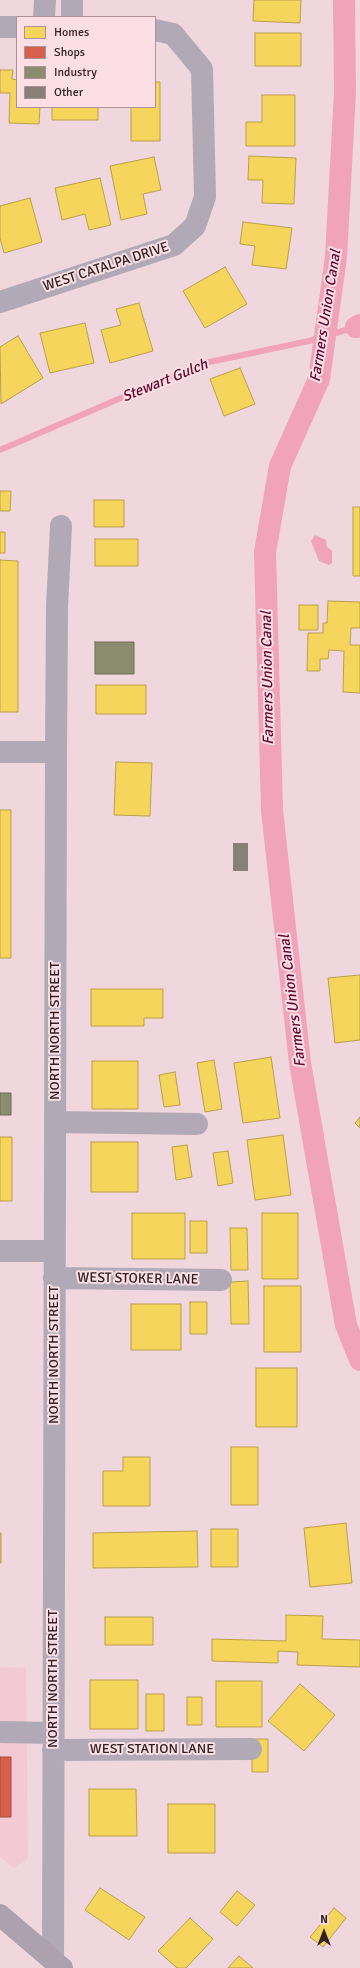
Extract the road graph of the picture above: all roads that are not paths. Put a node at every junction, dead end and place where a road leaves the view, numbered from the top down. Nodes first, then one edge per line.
1 (45, 0) edge
2 (72, 0) edge
3 (44, 16) edge
4 (72, 16) edge
5 (0, 28) edge
6 (16, 28) edge
7 (164, 32) edge
8 (0, 302) edge
9 (61, 526) dead end
10 (0, 752) edge
11 (56, 752) junction
12 (54, 1122) junction
13 (197, 1124) dead end
14 (0, 1251) edge
15 (54, 1251) junction
16 (54, 1278) junction
17 (221, 1280) dead end
18 (0, 1732) edge
19 (53, 1741) junction
20 (251, 1749) dead end
21 (0, 1915) edge
22 (57, 1964) edge

1 - 3 street
2 - 4 street
5 - 6 street
7 - 8 street, WEST CATALPA DRIVE
9 - 11 street, NORTH NORTH STREET
10 - 11 street
11 - 12 street, NORTH NORTH STREET
12 - 13 street
12 - 15 street, NORTH NORTH STREET
14 - 15 street
15 - 16 street, NORTH NORTH STREET
16 - 17 street, WEST STOKER LANE
16 - 19 street, NORTH NORTH STREET
18 - 19 street, WEST STATION LANE
19 - 20 street, WEST STATION LANE
19 - 22 street, NORTH NORTH STREET
21 - 22 main road

